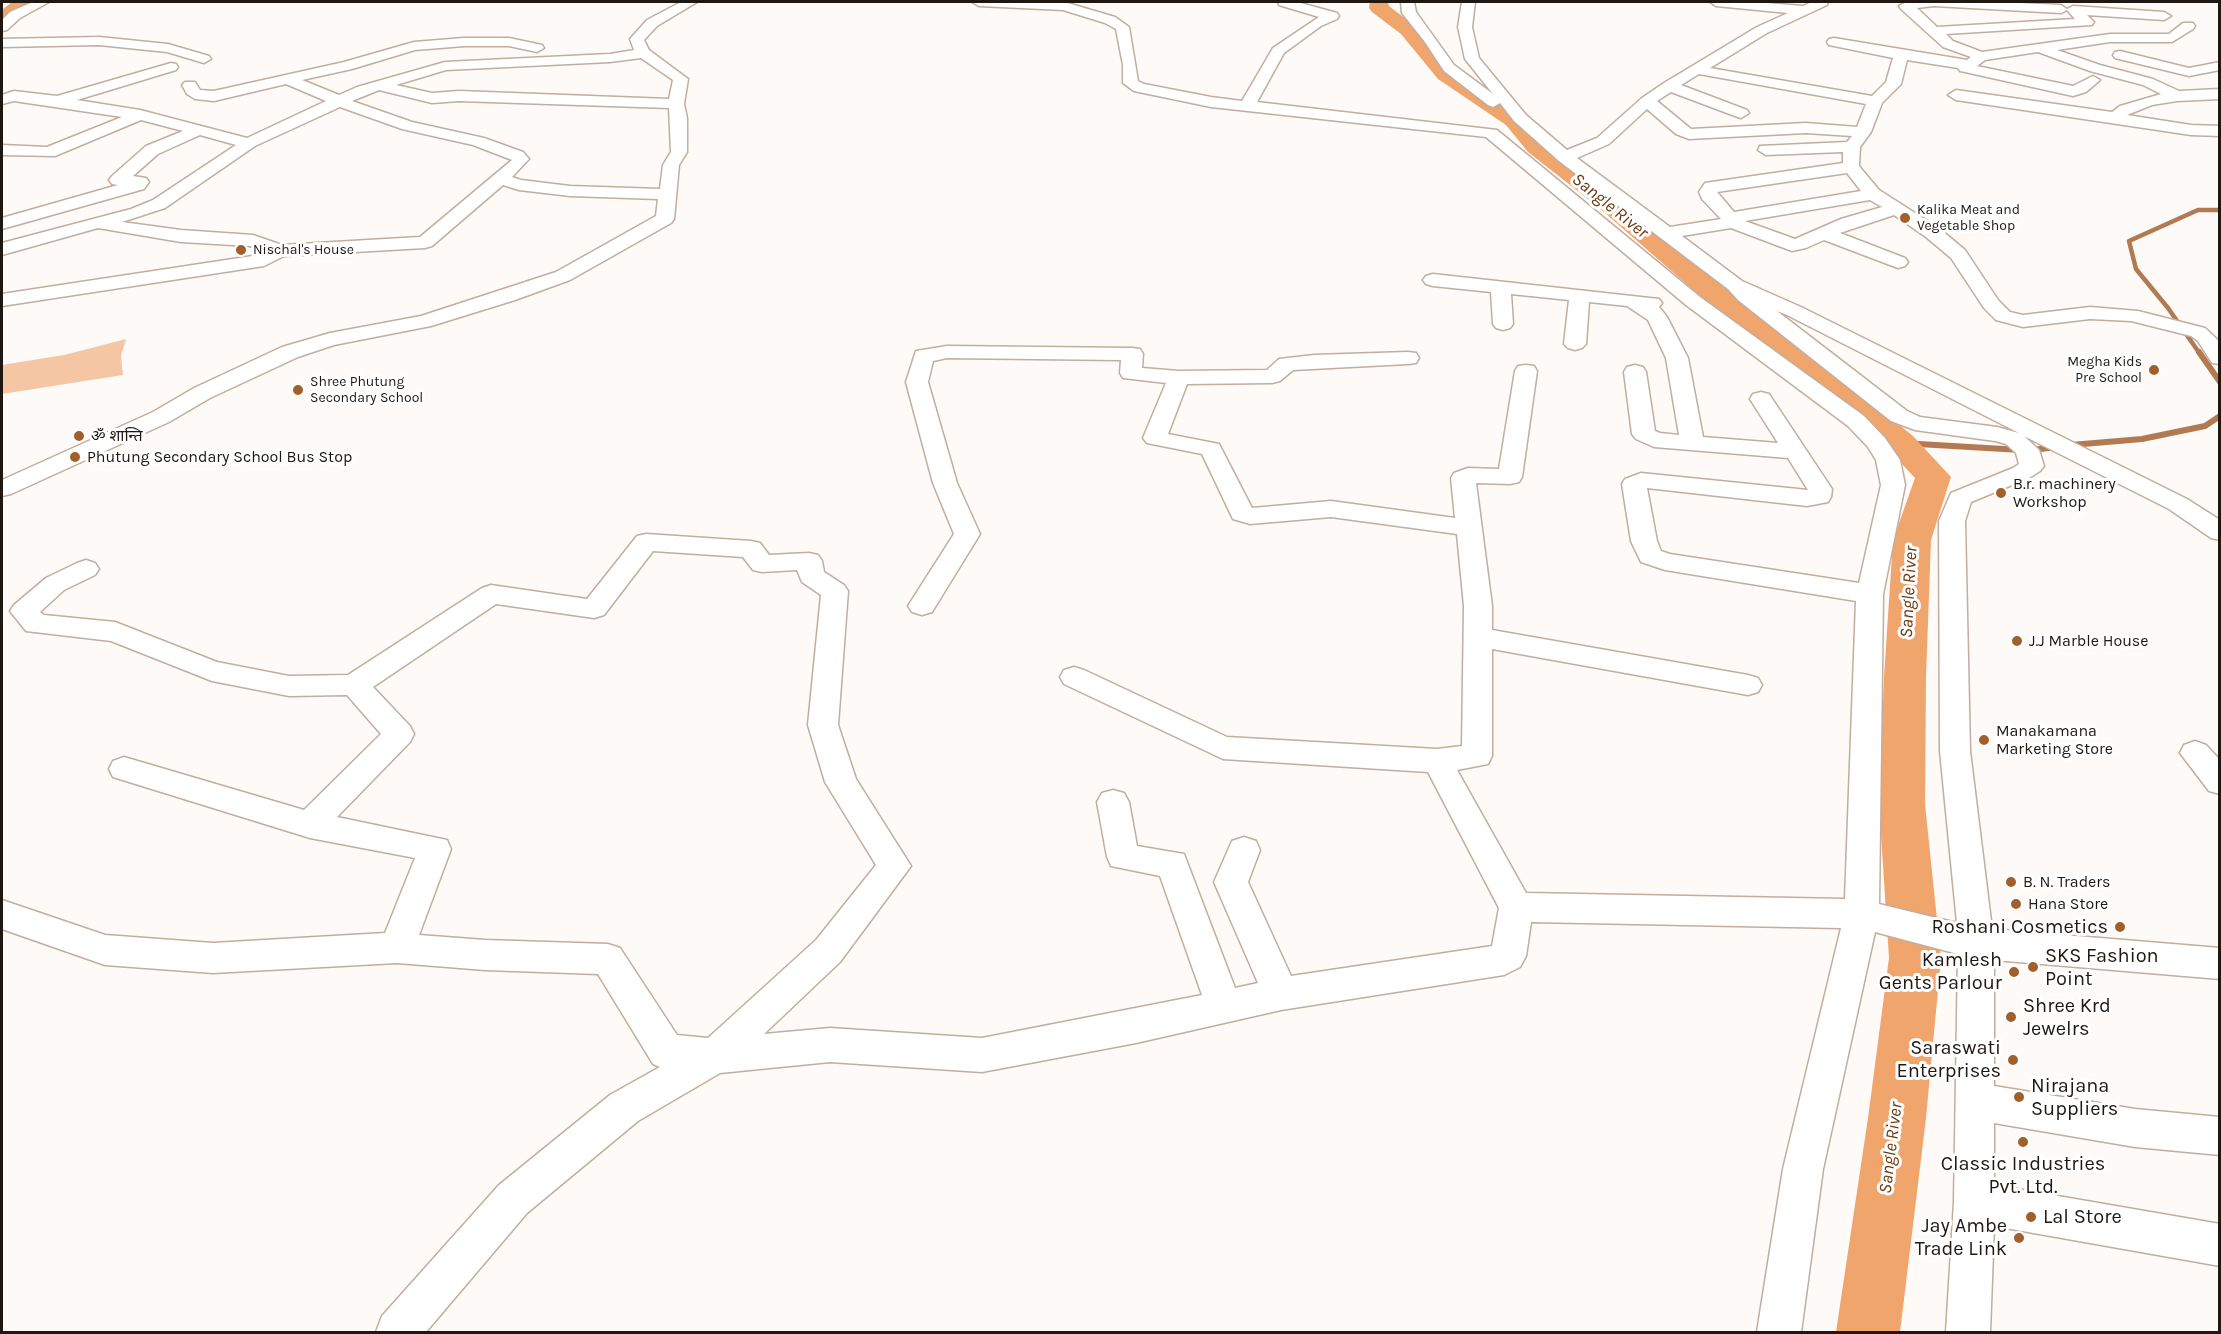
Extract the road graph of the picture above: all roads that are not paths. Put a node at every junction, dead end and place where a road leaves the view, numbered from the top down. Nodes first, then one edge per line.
1 (42, 2) edge
2 (690, 2) edge
3 (979, 2) edge
4 (1284, 2) edge
5 (1408, 2) edge
6 (1469, 2) edge
7 (1716, 2) edge
8 (1822, 2) edge
9 (1934, 2) edge
10 (2112, 4) dead end
11 (2078, 7) edge
12 (1803, 10) junction
13 (2164, 16) dead end
14 (2188, 26) dead end
15 (2, 27) edge
16 (1933, 31) junction
17 (2110, 38) junction
18 (2132, 38) junction
19 (2, 42) edge
20 (1834, 42) dead end
21 (2075, 42) junction
22 (2039, 48) junction
23 (644, 54) junction
24 (1900, 55) junction
25 (1720, 56) junction
26 (204, 59) dead end
27 (542, 60) junction
28 (1740, 60) dead end
29 (1972, 63) junction
30 (2220, 66) edge
31 (171, 67) dead end
32 (1699, 70) junction
33 (287, 79) junction
34 (1752, 80) junction
35 (2093, 80) dead end
36 (1870, 83) dead end
37 (190, 85) dead end
38 (379, 86) junction
39 (1669, 86) junction
40 (1891, 87) junction
41 (2220, 94) edge
42 (2177, 96) junction
43 (2, 99) edge
44 (1705, 100) junction
45 (58, 101) junction
46 (339, 101) junction
47 (1647, 101) junction
48 (1875, 101) junction
49 (676, 104) junction
50 (1246, 106) junction
51 (1741, 113) dead end
52 (2220, 115) edge
53 (140, 116) junction
54 (1520, 118) junction
55 (2118, 118) junction
56 (2220, 122) edge
57 (196, 131) junction
58 (2220, 131) edge
59 (1863, 132) junction
60 (249, 143) junction
61 (1852, 147) junction
62 (2, 150) edge
63 (1766, 150) dead end
64 (36, 151) junction
65 (1565, 158) junction
66 (1851, 167) junction
67 (2, 169) edge
68 (500, 179) junction
69 (666, 194) junction
70 (1873, 194) junction
71 (82, 203) junction
72 (1896, 209) junction
73 (1730, 220) junction
74 (100, 222) junction
75 (2, 224) edge
76 (1666, 233) junction
77 (1824, 233) junction
78 (2, 249) edge
79 (280, 251) junction
80 (1898, 262) dead end
81 (1433, 280) dead end
82 (1735, 285) junction
83 (1501, 286) junction
84 (1579, 296) junction
85 (2, 300) edge
86 (1693, 301) junction
87 (1634, 302) junction
88 (1503, 324) dead end
89 (1575, 344) dead end
90 (1408, 358) dead end
91 (2220, 358) edge
92 (1526, 371) dead end
93 (1635, 372) dead end
94 (1179, 378) junction
95 (1761, 399) dead end
96 (1692, 443) junction
97 (1796, 452) junction
98 (2, 489) edge
99 (1469, 528) junction
100 (2220, 532) edge
101 (86, 569) dead end
102 (1870, 594) junction
103 (922, 606) dead end
104 (1477, 637) junction
105 (1074, 677) dead end
106 (354, 685) junction
107 (1749, 685) dead end
108 (2195, 753) dead end
109 (1437, 761) junction
110 (124, 770) dead end
111 (2220, 782) edge
112 (1113, 802) dead end
113 (310, 825) junction
114 (1244, 850) dead end
115 (1516, 907) junction
116 (2, 915) edge
117 (1872, 917) junction
118 (1966, 940) junction
119 (397, 948) junction
120 (2220, 964) edge
121 (1281, 994) junction
122 (1224, 1007) junction
123 (715, 1056) junction
124 (1974, 1101) junction
125 (2220, 1136) edge
126 (1974, 1202) junction
127 (2220, 1245) edge
128 (398, 1332) edge
129 (1779, 1332) edge
130 (1968, 1332) edge

1 - 15 street
2 - 23 street
3 - 50 street
4 - 50 street
5 - 54 street
6 - 54 street
7 - 12 street
8 - 12 street
9 - 11 street
9 - 16 street
10 - 11 street
11 - 13 street
11 - 16 street
11 - 17 street
12 - 25 street
14 - 18 street
16 - 29 street
17 - 18 street
17 - 21 street
18 - 30 street
19 - 26 street
20 - 24 street
21 - 22 street
21 - 30 street
22 - 29 street
22 - 42 street
23 - 27 street
23 - 49 street
24 - 29 street
24 - 40 street
25 - 28 street
25 - 32 street
27 - 33 street
27 - 38 street
29 - 35 street
29 - 55 street
31 - 45 street
32 - 34 street
32 - 39 street
33 - 37 street
33 - 46 street
34 - 44 street
34 - 48 street
36 - 40 street
38 - 46 street
38 - 49 street
39 - 44 street
39 - 47 street
40 - 48 street
41 - 42 street
42 - 55 street
43 - 45 street
44 - 51 street
45 - 53 street
46 - 60 street
46 - 68 street
47 - 59 street
47 - 65 street
48 - 59 street
49 - 69 street
50 - 86 street
52 - 56 street
53 - 57 street
53 - 64 street
54 - 65 street
55 - 58 street
57 - 60 street
57 - 71 street
59 - 61 street
60 - 74 street
61 - 63 street
61 - 66 street
62 - 64 street
64 - 67 street
65 - 76 street
66 - 70 street
66 - 73 street
68 - 69 street
68 - 79 street
69 - 98 street
70 - 72 street
70 - 73 street
71 - 74 street
71 - 75 street
72 - 77 street
72 - 91 street
73 - 76 street
73 - 77 street
74 - 78 street
74 - 79 street
76 - 82 street
77 - 80 street
79 - 85 street
81 - 83 street
82 - 100 street
82 - 118 street
83 - 84 street
83 - 88 street
84 - 87 street
84 - 89 street
86 - 87 street
86 - 102 street
87 - 96 street
90 - 94 street
92 - 99 street
93 - 96 street
94 - 99 street
94 - 103 street
95 - 97 street
96 - 97 street
97 - 102 street
99 - 104 street
101 - 106 street
102 - 117 street
104 - 107 street
104 - 109 street
105 - 109 street
106 - 113 street
106 - 123 street
108 - 111 street
109 - 115 street
110 - 113 street
112 - 122 street
113 - 119 street
114 - 121 street
115 - 117 street
115 - 121 street
116 - 119 street
117 - 118 street
117 - 129 street
118 - 120 street
118 - 124 street
119 - 123 street
121 - 122 street
122 - 123 street
123 - 128 street
124 - 125 street
124 - 126 street
126 - 127 street
126 - 130 street

